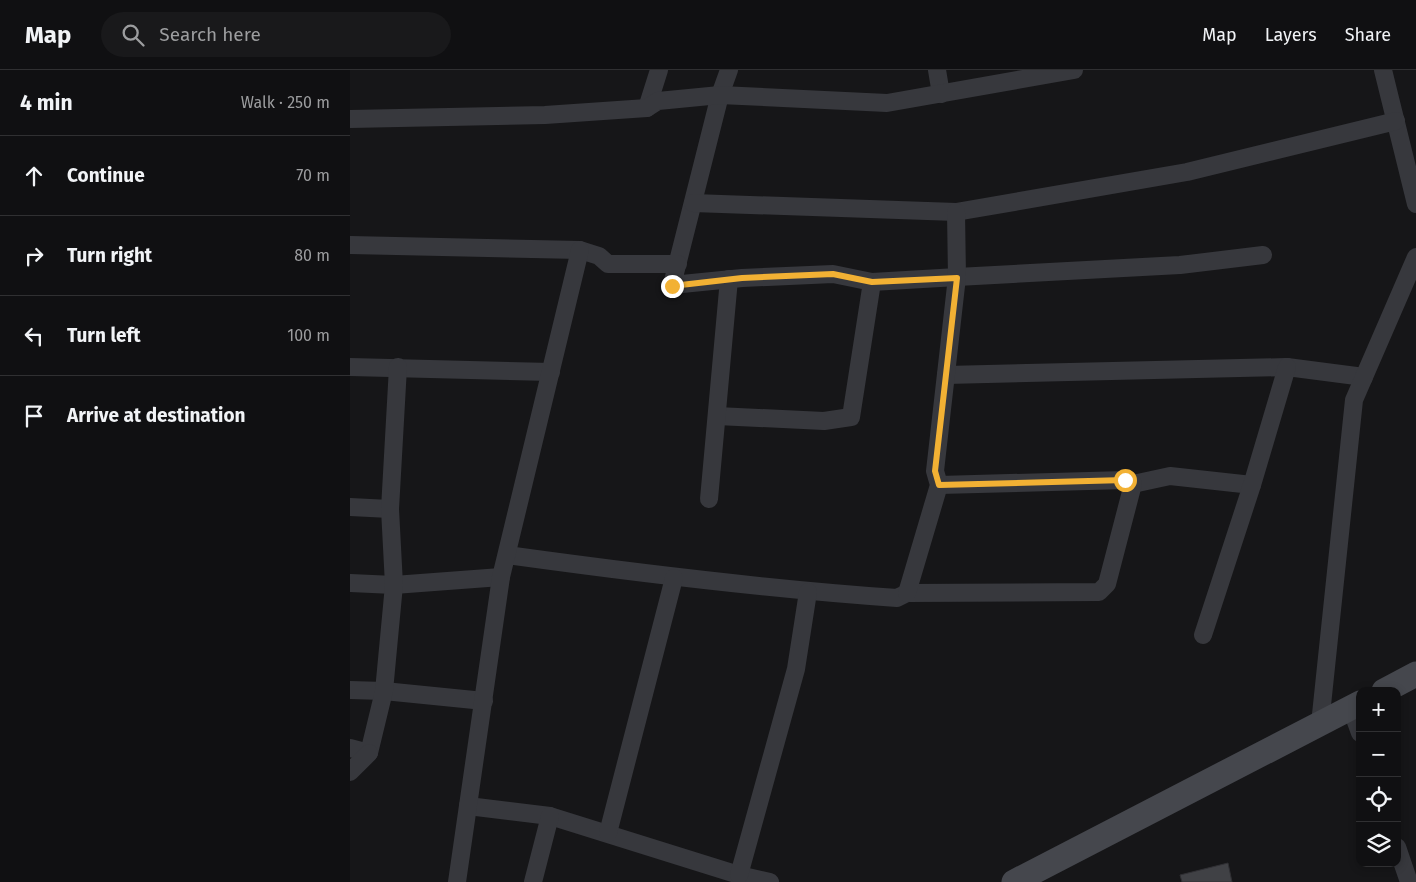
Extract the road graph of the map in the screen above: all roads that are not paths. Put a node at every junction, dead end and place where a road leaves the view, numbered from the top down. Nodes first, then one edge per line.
1 (659, 70) edge
2 (729, 70) edge
3 (937, 70) edge
4 (1074, 70) edge
5 (1383, 70) edge
6 (940, 94) junction
7 (720, 95) junction
8 (647, 108) junction
9 (350, 119) edge
10 (1396, 121) junction
11 (693, 203) junction
12 (1416, 204) edge
13 (956, 212) junction
14 (350, 245) edge
15 (580, 250) junction
16 (1263, 255) dead end
17 (1416, 256) edge
18 (678, 264) junction
19 (957, 278) junction
20 (729, 279) junction
21 (872, 282) junction
22 (350, 367) edge
23 (398, 368) junction
24 (1287, 368) junction
25 (551, 372) junction
26 (946, 375) junction
27 (1364, 377) junction
28 (717, 416) junction
29 (1133, 484) junction
30 (939, 485) junction
31 (1252, 485) junction
32 (709, 499) dead end
33 (350, 507) edge
34 (390, 510) junction
35 (507, 555) junction
36 (501, 577) junction
37 (674, 578) junction
38 (350, 583) edge
39 (394, 586) junction
40 (808, 592) junction
41 (907, 593) junction
42 (1203, 635) dead end
43 (1416, 674) edge
44 (1392, 687) edge
45 (350, 690) edge
46 (384, 691) junction
47 (484, 701) junction
48 (1356, 706) edge
49 (1320, 724) junction
50 (350, 748) edge
51 (369, 753) junction
52 (350, 772) edge
53 (468, 806) junction
54 (550, 816) junction
55 (608, 833) junction
56 (1401, 859) edge
57 (739, 875) junction
58 (457, 882) edge
59 (533, 882) edge
60 (770, 882) edge
61 (1014, 882) edge
62 (1409, 882) edge

1 - 8 street
2 - 7 street
3 - 6 street
4 - 6 street
5 - 10 street
6 - 7 street
7 - 8 street
7 - 11 street
8 - 9 street
10 - 12 street
10 - 13 street
11 - 13 street
11 - 18 street
13 - 19 street
14 - 15 street
15 - 18 street
15 - 25 street
16 - 19 street
17 - 27 street
18 - 20 street
19 - 21 street
19 - 26 street
20 - 21 street
20 - 28 street
21 - 28 street
22 - 23 street
23 - 25 street
23 - 34 street
24 - 26 street
24 - 27 street
24 - 31 street
25 - 35 street
26 - 30 street
27 - 49 street
28 - 32 street
29 - 30 street
29 - 31 street
29 - 41 street
30 - 41 street
31 - 42 street
33 - 34 street
34 - 39 street
35 - 36 street
35 - 37 street
36 - 39 street
36 - 47 street
37 - 40 street
37 - 55 street
38 - 39 street
39 - 46 street
40 - 41 street
40 - 57 street
43 - 44 main road
45 - 46 street
46 - 47 street
46 - 51 street
47 - 53 street
48 - 49 main road
49 - 61 main road
50 - 51 street
51 - 52 street
53 - 54 street
53 - 58 street
54 - 55 street
54 - 59 street
55 - 57 street
56 - 62 street
57 - 60 street

